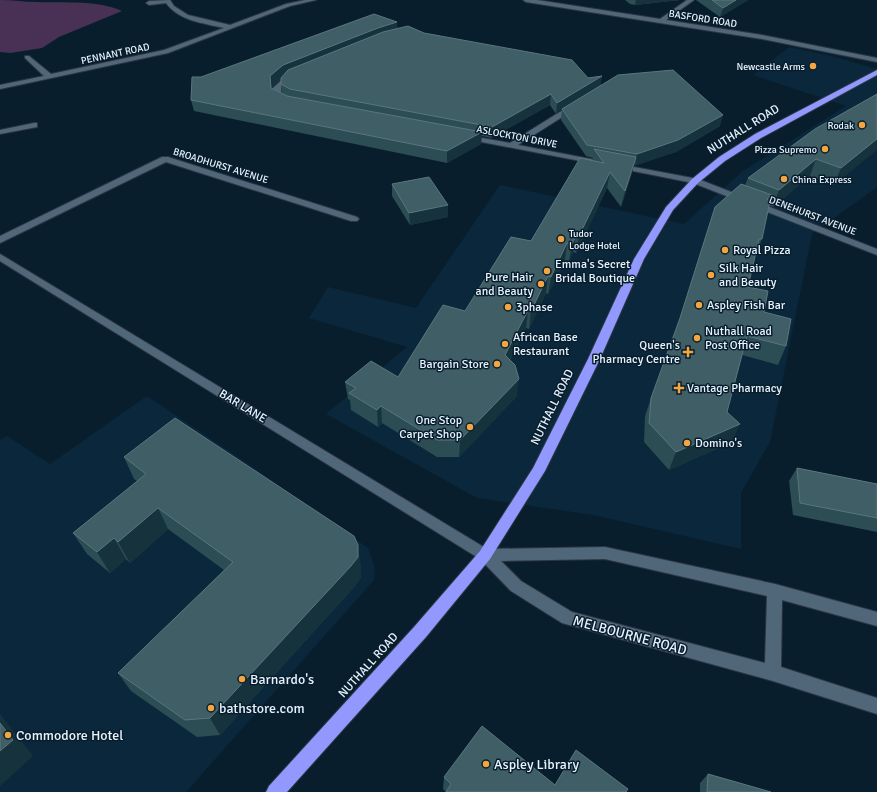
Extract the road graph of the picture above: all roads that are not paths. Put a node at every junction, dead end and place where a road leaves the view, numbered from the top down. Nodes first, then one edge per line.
1 (313, 0) edge
2 (526, 0) edge
3 (691, 0) edge
4 (167, 1) edge
5 (281, 2) dead end
6 (149, 4) dead end
7 (288, 5) junction
8 (661, 21) junction
9 (230, 27) junction
10 (27, 57) dead end
11 (877, 60) edge
12 (302, 72) edge
13 (877, 72) edge
14 (50, 77) junction
15 (0, 87) edge
16 (580, 103) edge
17 (296, 105) edge
18 (34, 125) dead end
19 (0, 132) edge
20 (458, 135) edge
21 (512, 145) junction
22 (695, 181) junction
23 (354, 219) dead end
24 (0, 240) edge
25 (877, 252) edge
26 (0, 257) edge
27 (485, 555) junction
28 (775, 591) junction
29 (877, 619) edge
30 (773, 674) junction
31 (877, 706) edge
32 (275, 792) edge

1 - 7 street, PENNANT ROAD
2 - 8 street, BASFORD ROAD
3 - 8 street
4 - 6 street
4 - 9 street
5 - 7 street
7 - 9 street, PENNANT ROAD
8 - 11 street, BASFORD ROAD
9 - 14 street, PENNANT ROAD
10 - 14 street
12 - 17 street
13 - 22 highway, NUTHALL ROAD
14 - 15 street, PENNANT ROAD
16 - 21 street
18 - 19 street
20 - 21 street, ASLOCKTON DRIVE
21 - 22 street, ASLOCKTON DRIVE
22 - 25 street, DENEHURST AVENUE
22 - 27 highway, NUTHALL ROAD
23 - 24 street, BROADHURST AVENUE
26 - 27 street, BAR LANE
27 - 28 street
27 - 30 street, MELBOURNE ROAD
27 - 32 highway, NUTHALL ROAD
28 - 29 street
28 - 30 street
30 - 31 street, MELBOURNE ROAD

